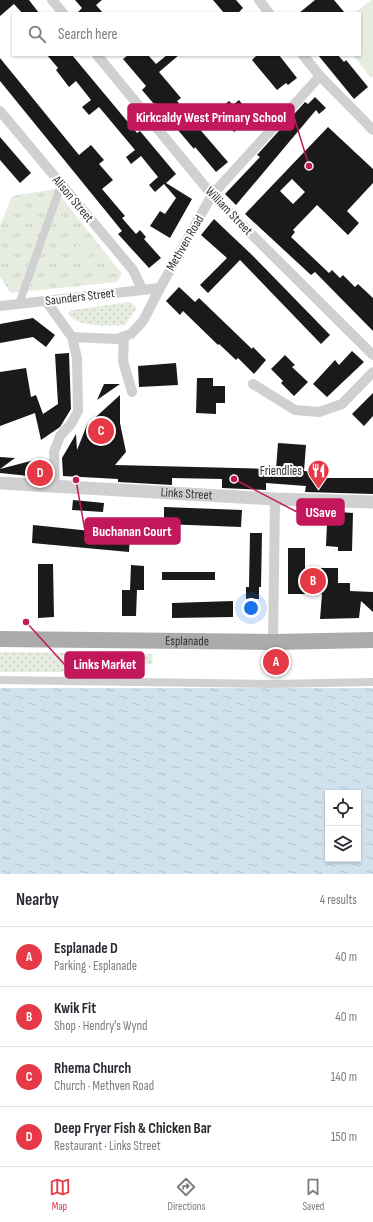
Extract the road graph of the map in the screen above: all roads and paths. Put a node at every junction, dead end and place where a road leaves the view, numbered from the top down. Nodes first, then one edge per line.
1 (52, 0) edge
2 (259, 0) edge
3 (62, 12) edge
4 (268, 12) edge
5 (98, 56) edge
6 (304, 56) edge
7 (320, 76) junction
8 (0, 111) edge
9 (373, 130) edge
10 (61, 186) junction
11 (212, 195) junction
12 (160, 288) junction
13 (142, 289) junction
14 (46, 301) junction
15 (19, 304) junction
16 (0, 306) edge
17 (72, 337) junction
18 (124, 337) junction
19 (373, 355) edge
20 (373, 372) edge
21 (253, 384) dead end
22 (132, 392) dead end
23 (0, 483) edge
24 (55, 487) junction
25 (275, 500) junction
26 (373, 502) edge
27 (0, 639) edge
28 (373, 640) edge
29 (274, 642) junction
30 (0, 680) edge
31 (373, 682) edge

1 - 3 street
2 - 4 street
5 - 11 street, William Street
6 - 7 street
7 - 9 street
7 - 11 street, Methven Road
8 - 10 street, Alison Street
10 - 13 street, Alison Street
10 - 15 street
11 - 12 street, Methven Road
11 - 19 street, William Street
12 - 13 street, Saunders Street
12 - 18 street, Methven Road
13 - 14 street, Saunders Street
14 - 15 street, Saunders Street
14 - 17 street
15 - 16 street, Saunders Street
17 - 18 street
17 - 24 street
18 - 22 street
20 - 21 street
23 - 24 street, Links Street
24 - 25 street, Links Street
25 - 26 street, Links Street
25 - 29 street
27 - 29 main road, Esplanade
28 - 29 main road, Esplanade
30 - 31 street

